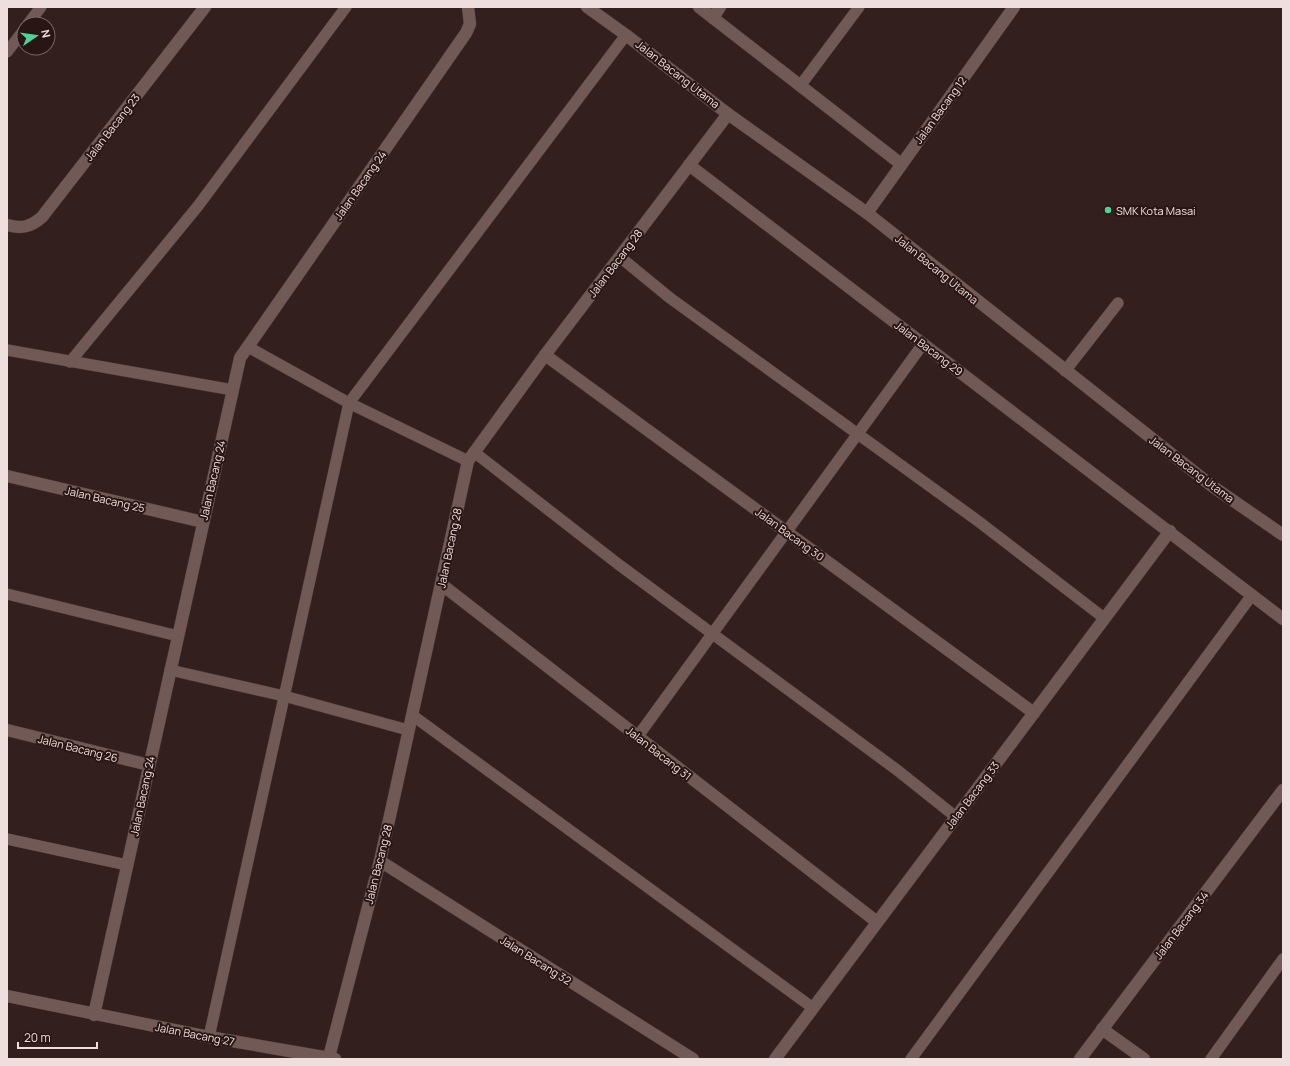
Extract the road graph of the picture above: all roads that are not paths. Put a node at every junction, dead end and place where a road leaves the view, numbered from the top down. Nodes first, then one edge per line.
1 (41, 7) edge
2 (205, 7) edge
3 (346, 7) edge
4 (468, 7) edge
5 (587, 7) edge
6 (699, 7) edge
7 (720, 7) edge
8 (859, 7) edge
9 (1014, 7) edge
10 (34, 16) edge
11 (712, 18) junction
12 (626, 35) junction
13 (16, 40) edge
14 (7, 52) edge
15 (800, 86) junction
16 (728, 114) junction
17 (901, 164) junction
18 (690, 165) junction
19 (867, 213) junction
20 (7, 225) edge
21 (620, 257) junction
22 (1118, 303) dead end
23 (923, 344) junction
24 (248, 347) junction
25 (7, 350) edge
26 (545, 355) junction
27 (70, 362) junction
28 (1065, 371) junction
29 (232, 390) junction
30 (349, 403) junction
31 (858, 434) junction
32 (471, 457) junction
33 (7, 476) edge
34 (203, 522) junction
35 (1170, 531) junction
36 (786, 532) junction
37 (1283, 535) edge
38 (441, 584) junction
39 (7, 594) edge
40 (1252, 595) junction
41 (1104, 618) junction
42 (1283, 619) edge
43 (713, 633) junction
44 (178, 636) junction
45 (170, 670) junction
46 (284, 696) junction
47 (1034, 713) junction
48 (412, 715) junction
49 (7, 730) edge
50 (408, 730) junction
51 (638, 736) junction
52 (149, 765) junction
53 (1283, 790) edge
54 (956, 817) junction
55 (7, 839) edge
56 (380, 861) junction
57 (127, 865) junction
58 (877, 922) junction
59 (1283, 959) edge
60 (7, 996) edge
61 (813, 1008) junction
62 (94, 1015) junction
63 (1102, 1029) junction
64 (209, 1037) junction
65 (332, 1058) edge
66 (693, 1059) edge
67 (774, 1059) edge
68 (911, 1059) edge
69 (1080, 1059) edge
70 (1144, 1059) edge
71 (1210, 1059) edge

1 - 10 lane
2 - 20 street, Jalan Bacang 23
3 - 27 lane
4 - 24 street, Jalan Bacang 24
5 - 12 street, Jalan Bacang Utama
6 - 11 street
7 - 11 street
8 - 15 lane
9 - 17 street, Jalan Bacang 12
11 - 15 street
12 - 16 street, Jalan Bacang Utama
12 - 30 lane
13 - 14 lane
15 - 17 street
16 - 18 street, Jalan Bacang 28
16 - 19 street, Jalan Bacang Utama
17 - 19 street, Jalan Bacang 12
18 - 21 street, Jalan Bacang 28
18 - 23 street, Jalan Bacang 29
19 - 28 street, Jalan Bacang Utama
21 - 26 street, Jalan Bacang 28
21 - 31 lane
22 - 28 lane
23 - 31 lane
23 - 35 street, Jalan Bacang 29
24 - 29 street, Jalan Bacang 24
24 - 30 lane
25 - 27 lane
26 - 32 street, Jalan Bacang 28
26 - 36 street, Jalan Bacang 30
27 - 29 lane
28 - 37 street, Jalan Bacang Utama
29 - 34 street, Jalan Bacang 24
30 - 32 lane
30 - 46 lane
31 - 36 lane
31 - 41 lane
32 - 38 street, Jalan Bacang 28
32 - 43 lane
33 - 34 street, Jalan Bacang 25
34 - 44 street, Jalan Bacang 24
35 - 40 street, Jalan Bacang 29
35 - 41 street, Jalan Bacang 33
36 - 43 lane
36 - 47 street, Jalan Bacang 30
38 - 48 street, Jalan Bacang 28
38 - 51 street, Jalan Bacang 31
39 - 44 lane
40 - 42 street, Jalan Bacang 29
40 - 68 lane
41 - 47 street, Jalan Bacang 33
43 - 51 lane
43 - 54 lane
44 - 45 street, Jalan Bacang 24
45 - 46 lane
45 - 52 street, Jalan Bacang 24
46 - 50 lane
46 - 64 lane
47 - 54 street, Jalan Bacang 33
48 - 50 street, Jalan Bacang 28
48 - 61 lane
49 - 52 street, Jalan Bacang 26
50 - 56 street, Jalan Bacang 28
51 - 58 street, Jalan Bacang 31
52 - 57 street, Jalan Bacang 24
53 - 63 street, Jalan Bacang 34
54 - 58 street, Jalan Bacang 33
55 - 57 lane
56 - 65 street, Jalan Bacang 28
56 - 66 street, Jalan Bacang 32
57 - 62 street, Jalan Bacang 24
58 - 61 street, Jalan Bacang 33
59 - 71 lane
60 - 62 street, Jalan Bacang 27
61 - 67 street, Jalan Bacang 33
62 - 64 street, Jalan Bacang 27
63 - 69 street, Jalan Bacang 34
63 - 70 street
64 - 65 street, Jalan Bacang 27

